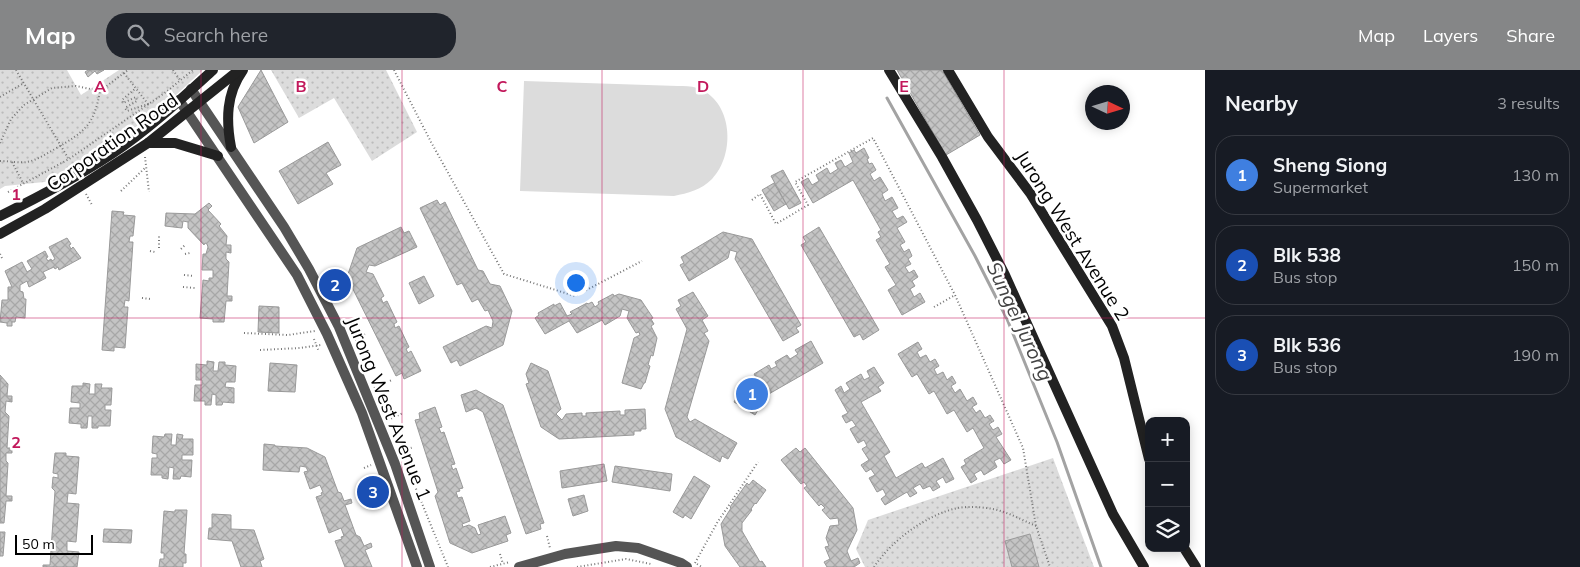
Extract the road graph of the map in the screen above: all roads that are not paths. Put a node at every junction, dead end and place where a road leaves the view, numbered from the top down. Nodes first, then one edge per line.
1 (213, 70) edge
2 (239, 70) edge
3 (243, 70) edge
4 (889, 70) edge
5 (948, 70) edge
6 (192, 89) junction
7 (179, 100) junction
8 (201, 101) junction
9 (188, 111) junction
10 (148, 143) junction
11 (231, 147) junction
12 (218, 156) junction
13 (0, 216) edge
14 (0, 234) edge
15 (1145, 443) edge
16 (1187, 552) edge
17 (691, 565) edge
18 (417, 567) edge
19 (430, 567) edge
20 (519, 567) edge
21 (1144, 567) edge
22 (1196, 567) edge

1 - 6 main road, Corporation Road
2 - 8 main road, Corporation Road
3 - 11 main road
4 - 21 main road
5 - 15 main road, Jurong West Avenue 2
6 - 7 main road, Corporation Road
6 - 8 street, Jurong West Avenue 1
7 - 9 street, Jurong West Avenue 1
7 - 13 main road, Corporation Road
8 - 9 main road, Corporation Road
8 - 11 street, Jurong West Avenue 1
9 - 10 main road, Corporation Road
9 - 12 street, Jurong West Avenue 1
10 - 12 main road
10 - 14 main road, Corporation Road
11 - 19 street, Jurong West Avenue 1
12 - 18 street, Jurong West Avenue 1
16 - 22 main road
17 - 20 street

